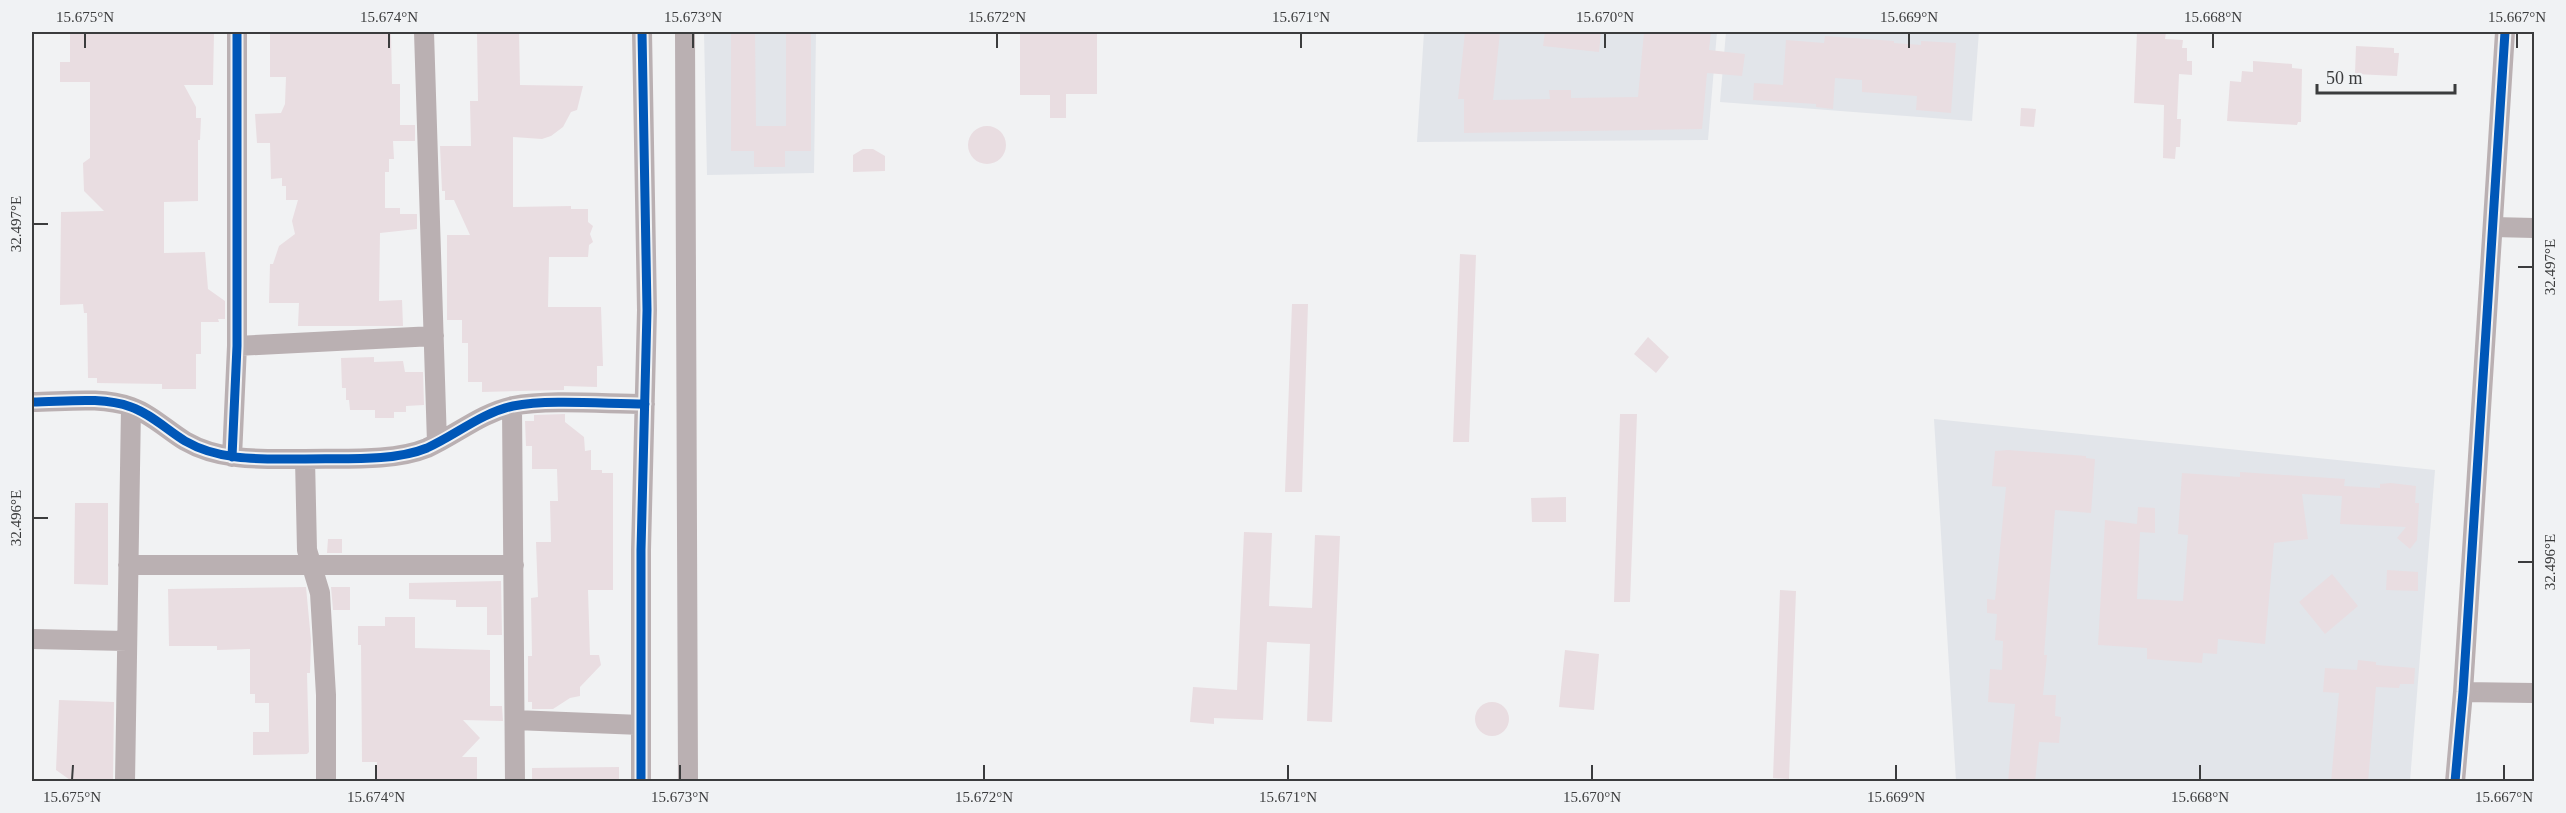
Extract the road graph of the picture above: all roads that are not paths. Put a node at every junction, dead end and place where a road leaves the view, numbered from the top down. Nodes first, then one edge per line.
1 (237, 32) edge
2 (424, 32) edge
3 (642, 32) edge
4 (685, 32) edge
5 (2505, 32) edge
6 (2493, 227) junction
7 (2535, 228) edge
8 (434, 336) junction
9 (237, 346) junction
10 (32, 402) edge
11 (645, 404) junction
12 (131, 407) junction
13 (512, 407) junction
14 (437, 443) junction
15 (232, 457) junction
16 (305, 459) junction
17 (128, 565) junction
18 (311, 565) junction
19 (514, 565) junction
20 (32, 639) edge
21 (127, 641) junction
22 (2463, 693) junction
23 (2535, 693) edge
24 (515, 720) junction
25 (641, 725) junction
26 (125, 782) edge
27 (326, 782) edge
28 (514, 782) edge
29 (641, 782) edge
30 (688, 782) edge
31 (2455, 782) edge

1 - 9 street
2 - 8 street
3 - 11 street
4 - 30 street
5 - 6 street
6 - 7 street
6 - 22 street
8 - 9 street
8 - 14 street
9 - 15 street
10 - 12 street
11 - 13 street
11 - 25 street
12 - 15 street
12 - 17 street
13 - 14 street
13 - 19 street
14 - 16 street
15 - 16 street
16 - 18 street
17 - 18 street
17 - 21 street
18 - 19 street
18 - 27 street
19 - 24 street
20 - 21 street
21 - 26 street
22 - 23 street
22 - 31 street
24 - 25 street
24 - 28 street
25 - 29 street

